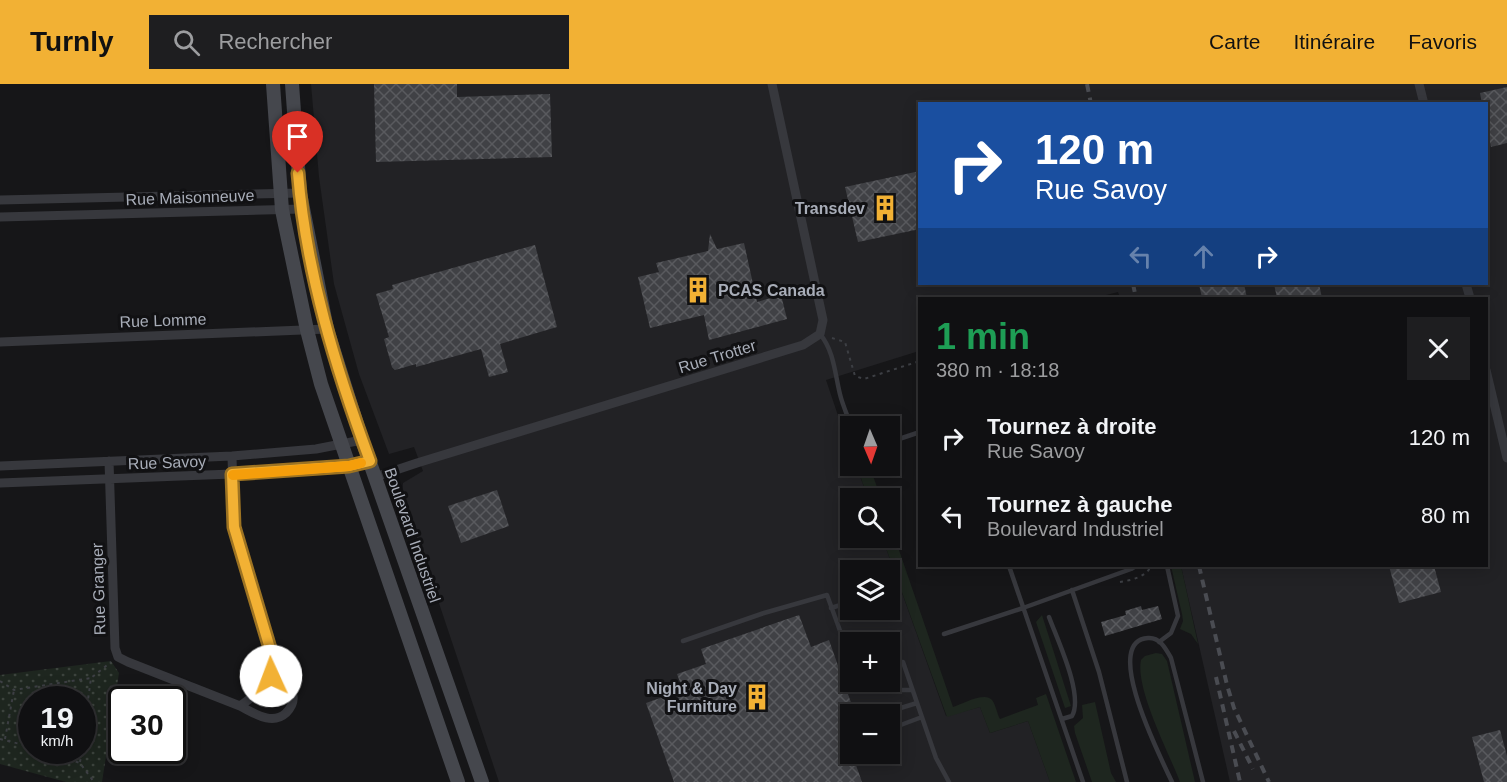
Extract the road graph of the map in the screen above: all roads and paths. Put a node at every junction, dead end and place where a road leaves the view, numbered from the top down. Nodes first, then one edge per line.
1 (273, 84) edge
2 (292, 84) edge
3 (772, 84) edge
4 (1419, 84) edge
5 (1424, 102) edge
6 (280, 193) junction
7 (300, 193) junction
8 (115, 197) junction
9 (0, 200) edge
10 (302, 209) junction
11 (282, 210) junction
12 (115, 214) junction
13 (0, 217) edge
14 (327, 329) junction
15 (307, 330) junction
16 (820, 334) junction
17 (0, 342) edge
18 (845, 342) dead end
19 (918, 362) edge
20 (1488, 378) edge
21 (847, 416) edge
22 (918, 433) edge
23 (900, 439) edge
24 (362, 440) junction
25 (343, 444) junction
26 (232, 456) junction
27 (1507, 458) edge
28 (109, 461) junction
29 (370, 461) junction
30 (0, 466) edge
31 (349, 466) junction
32 (232, 474) junction
33 (375, 477) junction
34 (109, 479) junction
35 (0, 483) edge
36 (1009, 567) edge
37 (1134, 567) edge
38 (1167, 567) edge
39 (1072, 590) junction
40 (840, 605) edge
41 (831, 608) junction
42 (1023, 608) junction
43 (1050, 617) dead end
44 (840, 632) edge
45 (944, 634) dead end
46 (683, 641) dead end
47 (1159, 642) junction
48 (118, 657) junction
49 (274, 662) junction
50 (903, 662) dead end
51 (91, 678) junction
52 (0, 681) edge
53 (90, 686) edge
54 (14, 690) junction
55 (900, 690) edge
56 (912, 690) junction
57 (917, 703) junction
58 (240, 706) junction
59 (900, 708) edge
60 (922, 717) junction
61 (1062, 719) junction
62 (900, 725) edge
63 (0, 739) edge
64 (4, 739) junction
65 (18, 743) edge
66 (81, 764) edge
67 (94, 782) edge
68 (458, 782) edge
69 (482, 782) edge
70 (949, 782) edge
71 (1083, 782) edge
72 (1127, 782) edge
73 (1172, 782) edge
74 (1203, 782) edge

1 - 6 street
2 - 7 street, Boulevard Industriel
3 - 16 street
4 - 5 street
6 - 7 street, Rue Maisonneuve
6 - 8 street, Rue Maisonneuve
6 - 11 street
7 - 10 street, Boulevard Industriel
8 - 9 street, Rue Maisonneuve
8 - 12 street, Rue Maisonneuve
10 - 11 street, Rue Maisonneuve
10 - 14 street, Boulevard Industriel
11 - 12 street, Rue Maisonneuve
11 - 15 street
12 - 13 street, Rue Maisonneuve
14 - 15 street, Rue Lomme
14 - 24 street, Boulevard Industriel
15 - 17 street, Rue Lomme
15 - 25 street
16 - 21 lane
16 - 33 street, Rue Trotter
18 - 19 path
20 - 27 street
22 - 23 lane
24 - 25 street, Rue Savoy
24 - 29 street, Boulevard Industriel
25 - 26 street, Rue Savoy
25 - 31 street
26 - 28 street, Rue Savoy
26 - 32 street, Rue Granger
28 - 30 street, Rue Savoy
28 - 34 street, Rue Granger
29 - 31 street, Rue Savoy
29 - 33 street, Boulevard Industriel
31 - 32 street, Rue Savoy
31 - 68 street
32 - 34 street, Rue Savoy
32 - 49 street, Rue Granger
33 - 69 street, Boulevard Industriel
34 - 35 street, Rue Savoy
34 - 48 street, Rue Granger
36 - 42 lane
37 - 39 lane
38 - 47 lane
39 - 42 lane
39 - 72 lane
40 - 41 lane
41 - 44 lane
41 - 46 lane
42 - 45 lane
42 - 61 lane
43 - 61 lane
47 - 73 lane
47 - 74 lane
48 - 51 path
48 - 58 street, Rue Granger
49 - 58 street
49 - 58 street, Rue Granger
50 - 56 lane
51 - 53 path
51 - 54 path
52 - 54 path
54 - 64 path
55 - 56 lane
56 - 57 lane
57 - 59 lane
57 - 60 lane
60 - 62 lane
60 - 70 lane
61 - 71 lane
63 - 64 path
64 - 65 path
66 - 67 path

